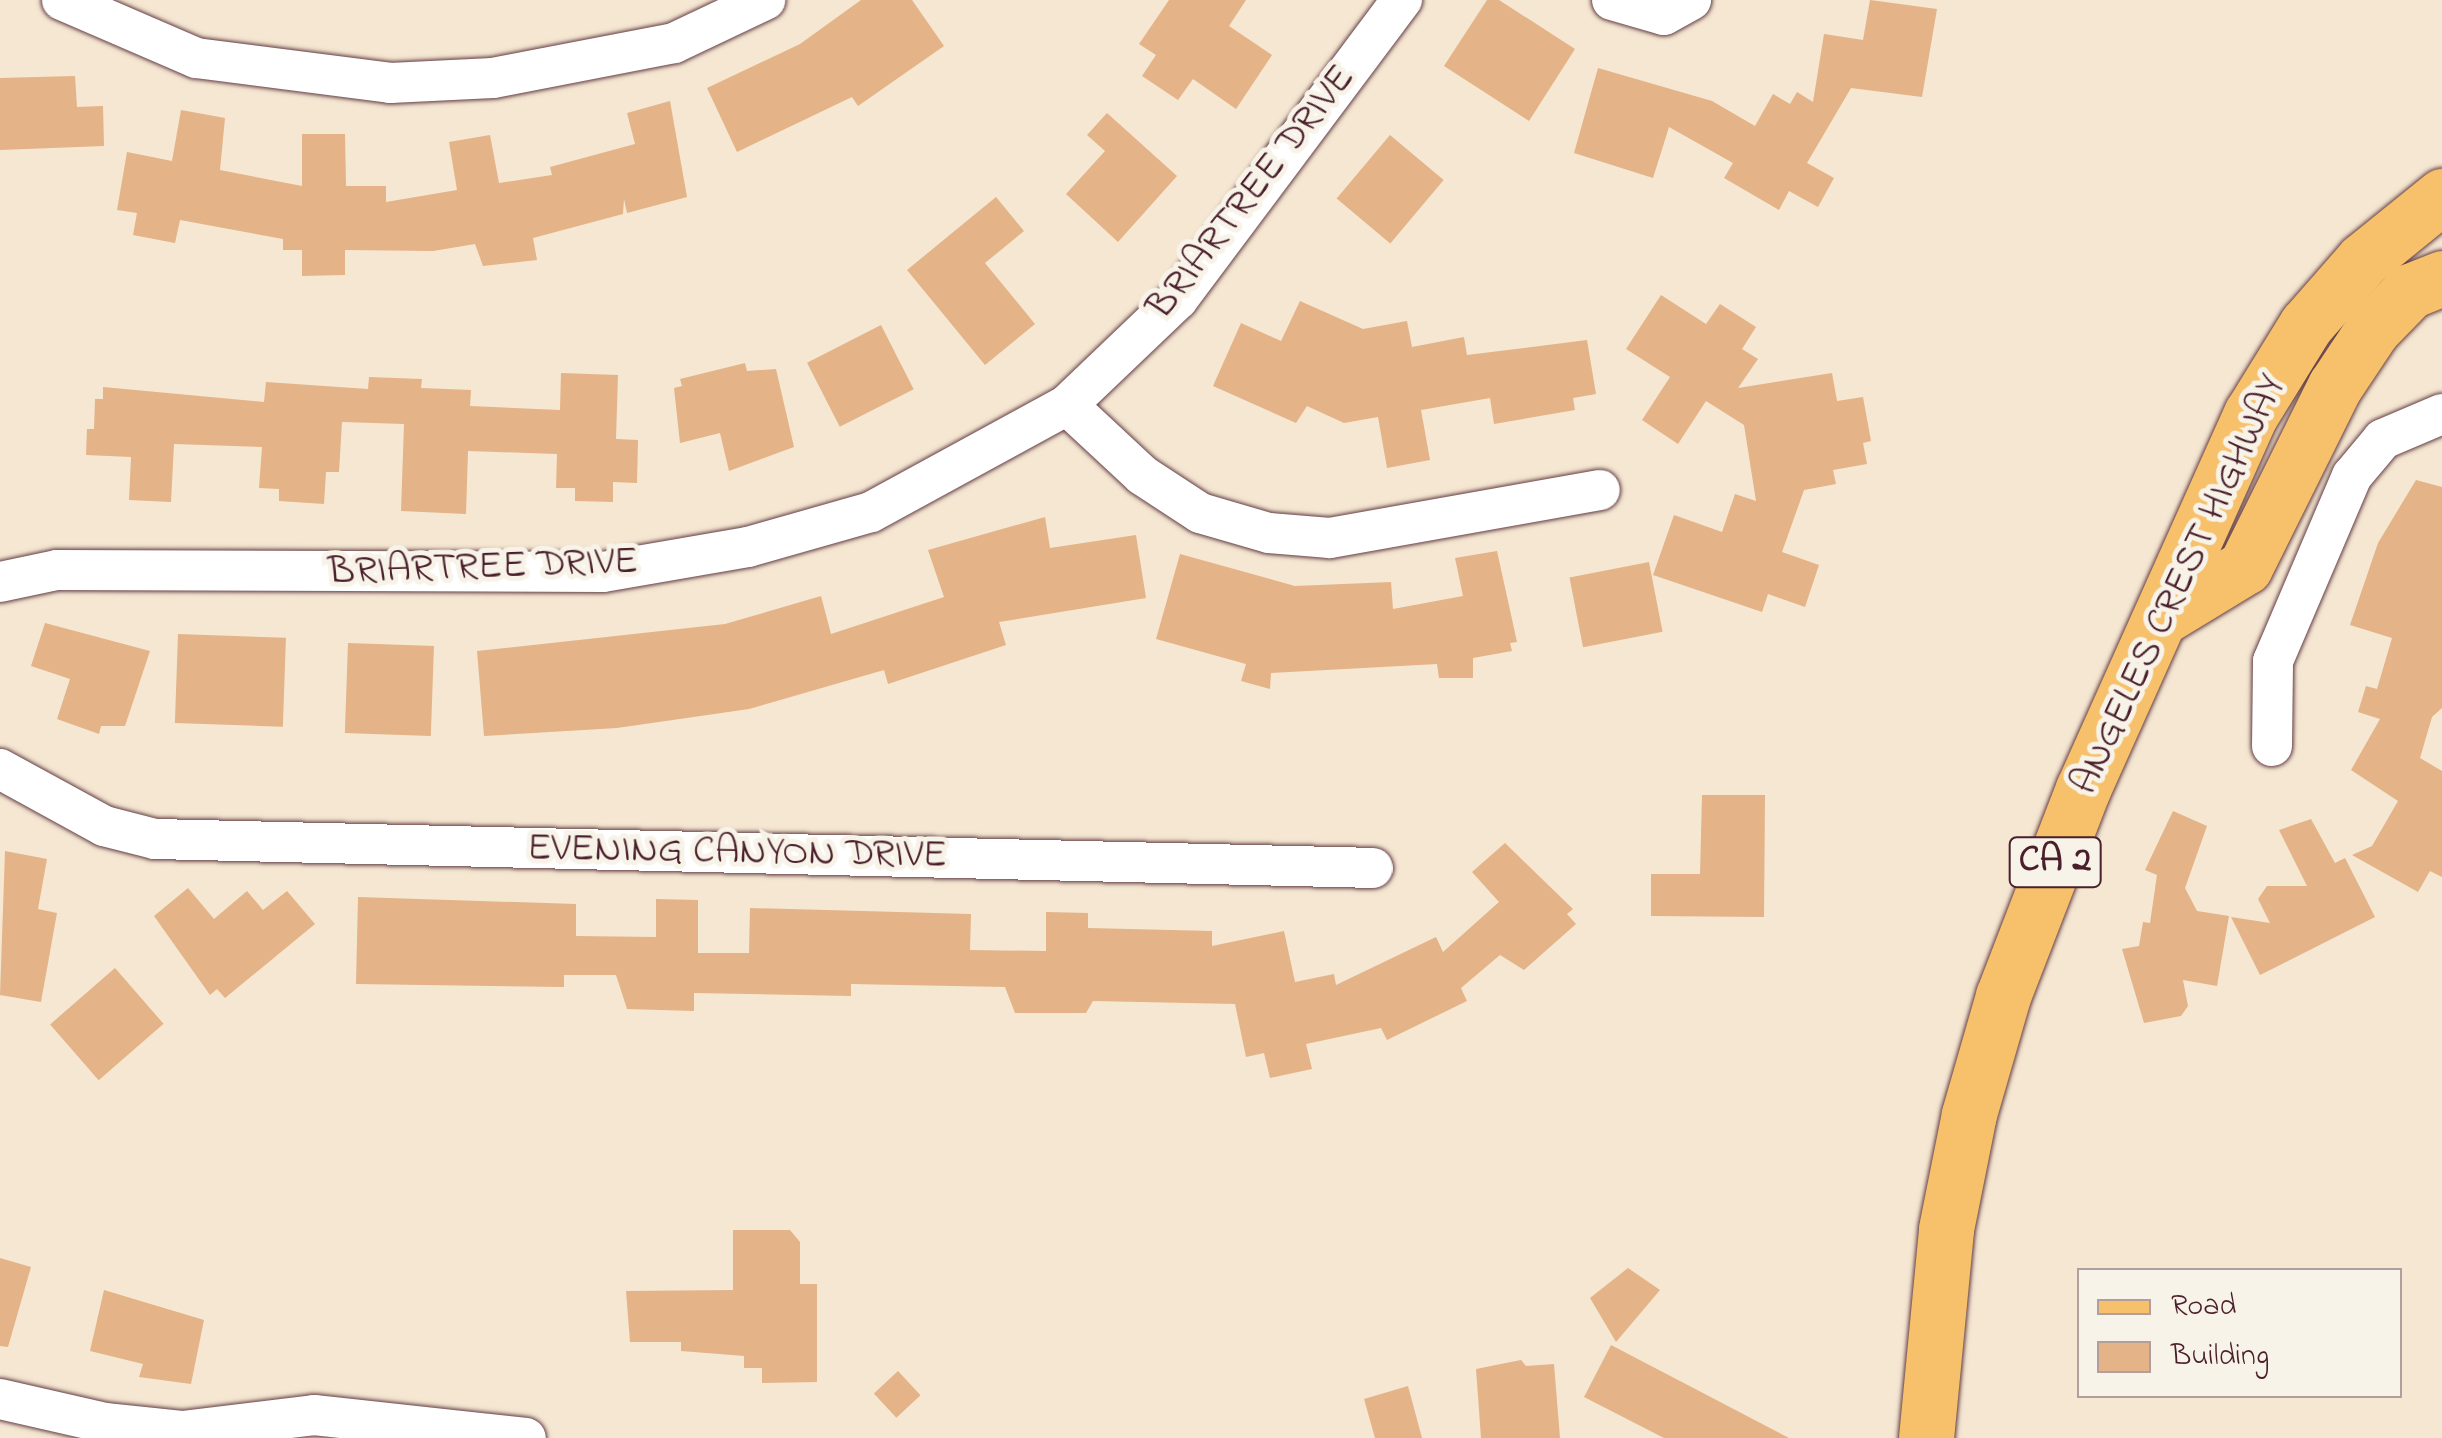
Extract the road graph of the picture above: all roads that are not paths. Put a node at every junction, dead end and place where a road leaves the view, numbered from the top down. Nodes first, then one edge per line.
1 (62, 0) edge
2 (765, 0) edge
3 (1402, 0) edge
4 (1612, 0) edge
5 (1691, 0) edge
6 (2440, 201) edge
7 (2442, 278) edge
8 (1067, 405) junction
9 (2442, 414) edge
10 (1600, 490) dead end
11 (0, 582) edge
12 (2161, 618) junction
13 (2272, 746) dead end
14 (0, 769) edge
15 (1372, 868) dead end
16 (0, 1399) edge
17 (526, 1438) edge
18 (1926, 1438) edge

1 - 2 street
3 - 8 street, BRIARTREE DRIVE
4 - 5 street
6 - 12 main road, ANGELES CREST HIGHWAY / CA 2
7 - 12 main road
8 - 10 street
8 - 11 street, BRIARTREE DRIVE
9 - 13 street
12 - 18 main road, ANGELES CREST HIGHWAY / CA 2
14 - 15 street, EVENING CANYON DRIVE
16 - 17 street

